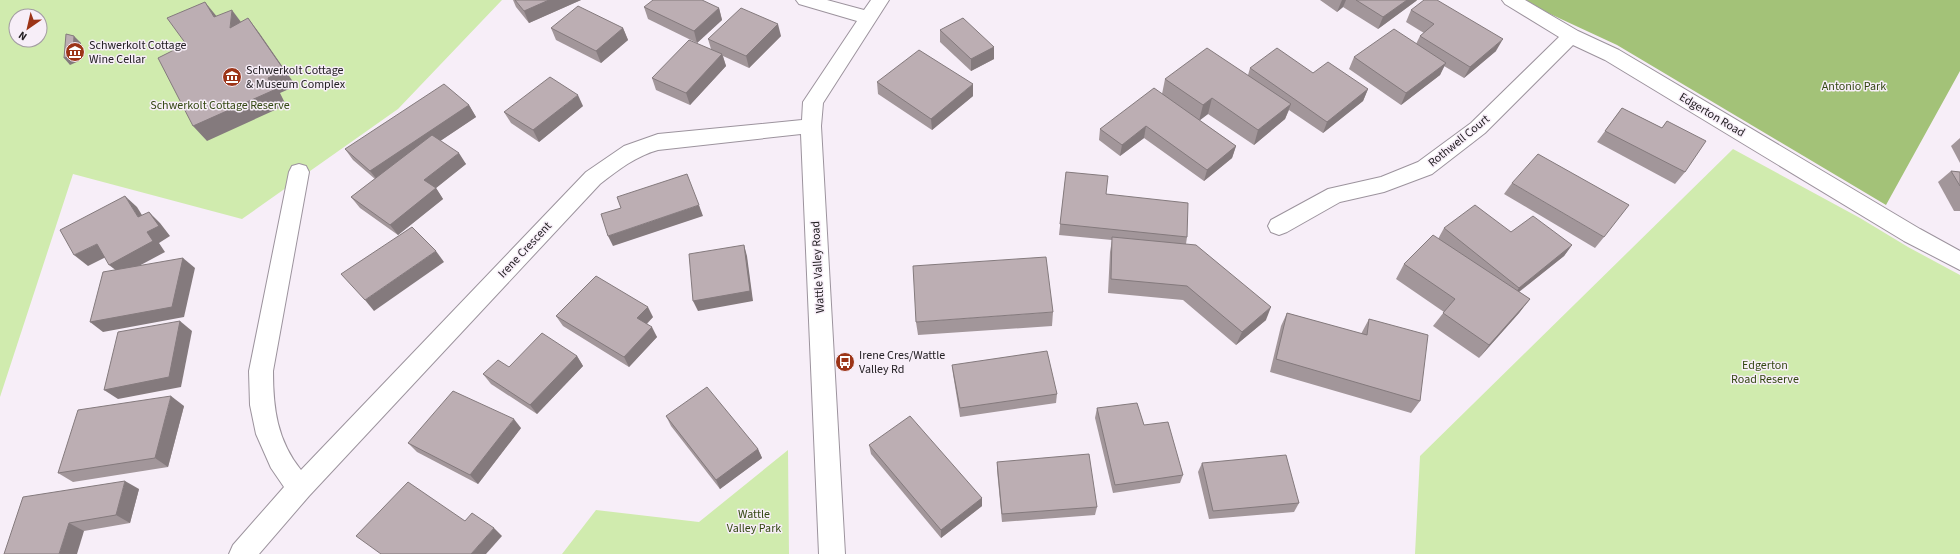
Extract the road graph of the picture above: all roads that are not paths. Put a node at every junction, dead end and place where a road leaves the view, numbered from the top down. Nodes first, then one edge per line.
1 (805, 0) edge
2 (880, 0) edge
3 (1511, 0) edge
4 (868, 18) junction
5 (1571, 36) junction
6 (811, 126) junction
7 (299, 172) dead end
8 (1279, 226) dead end
9 (1960, 261) edge
10 (300, 488) junction
11 (242, 554) edge
12 (832, 554) edge

1 - 4 street
2 - 4 street, Wattle Valley Road
3 - 5 street, Edgerton Road
4 - 6 street, Wattle Valley Road
5 - 8 street, Rothwell Court
5 - 9 street, Edgerton Road
6 - 10 street, Irene Crescent
6 - 12 street, Wattle Valley Road
7 - 10 street
10 - 11 street, Irene Crescent

